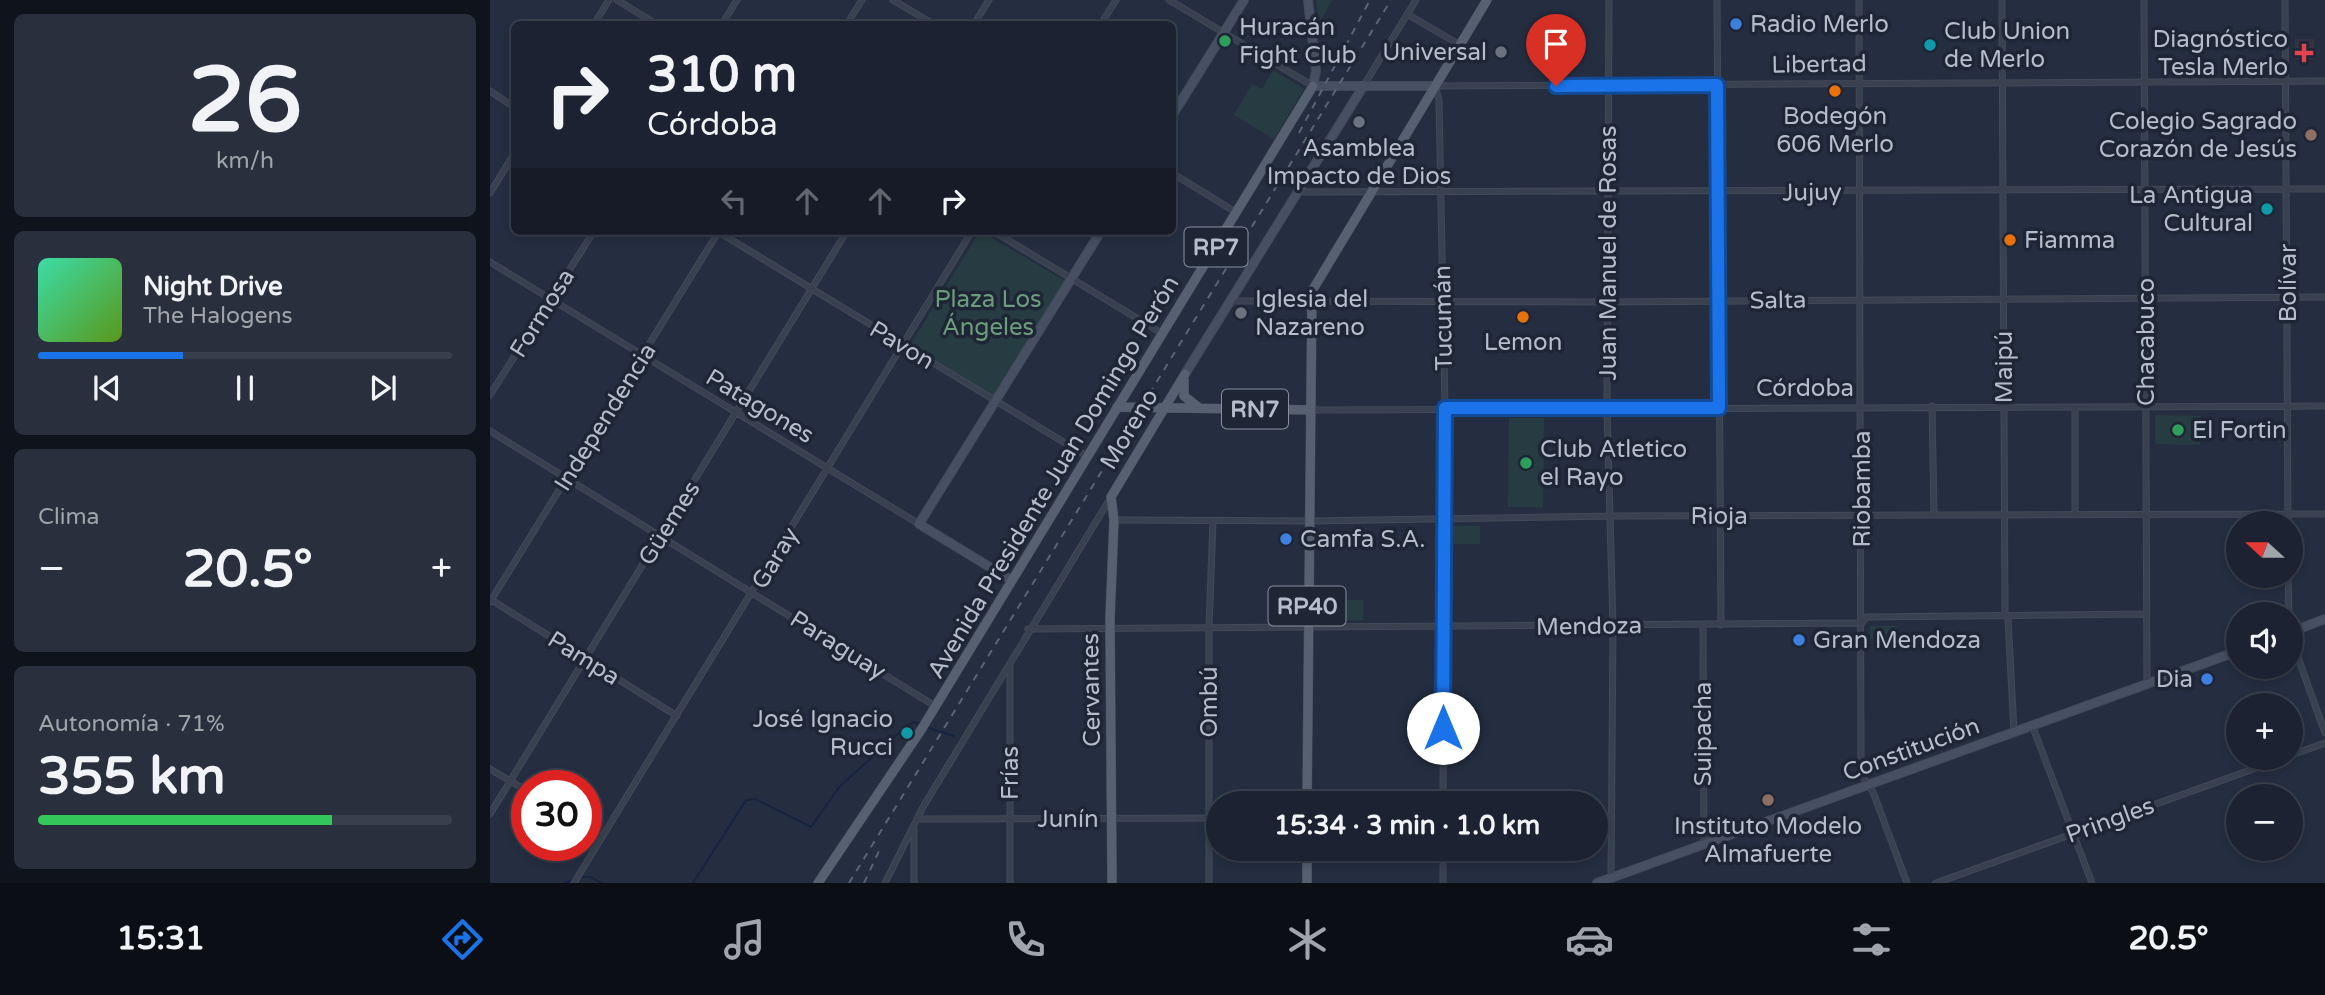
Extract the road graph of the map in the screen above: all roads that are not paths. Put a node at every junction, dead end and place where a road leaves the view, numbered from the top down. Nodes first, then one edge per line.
1 (609, 0) edge
2 (617, 0) edge
3 (737, 0) edge
4 (862, 0) edge
5 (893, 0) edge
6 (989, 0) edge
7 (1116, 0) edge
8 (1169, 0) edge
9 (1244, 0) edge
10 (1308, 0) edge
11 (1416, 0) edge
12 (1487, 0) edge
13 (1609, 0) edge
14 (1717, 0) edge
15 (1859, 0) edge
16 (2002, 0) edge
17 (2144, 0) edge
18 (2285, 0) edge
19 (1407, 15) junction
20 (596, 21) edge
21 (651, 21) edge
22 (724, 21) edge
23 (850, 21) edge
24 (928, 21) edge
25 (976, 21) edge
26 (1103, 21) edge
27 (1223, 34) junction
28 (1460, 45) junction
29 (2002, 81) junction
30 (2145, 81) junction
31 (2286, 81) junction
32 (2325, 81) edge
33 (1859, 82) junction
34 (1364, 85) junction
35 (1717, 85) junction
36 (1313, 86) junction
37 (1435, 86) junction
38 (1608, 86) junction
39 (490, 91) edge
40 (511, 105) edge
41 (1176, 110) edge
42 (511, 159) edge
43 (1176, 175) edge
44 (2146, 188) junction
45 (2003, 189) junction
46 (2287, 189) junction
47 (2325, 189) edge
48 (1860, 191) junction
49 (1299, 192) junction
50 (490, 193) edge
51 (1718, 193) junction
52 (1369, 194) junction
53 (1441, 194) junction
54 (1609, 194) junction
55 (1237, 213) junction
56 (592, 235) edge
57 (716, 235) edge
58 (724, 235) edge
59 (844, 235) edge
60 (970, 235) edge
61 (1000, 235) edge
62 (1098, 235) edge
63 (490, 262) edge
64 (1071, 278) junction
65 (810, 290) junction
66 (2145, 297) junction
67 (2288, 297) junction
68 (2325, 297) edge
69 (2003, 298) junction
70 (1861, 299) junction
71 (551, 300) junction
72 (1230, 301) junction
73 (1442, 301) junction
74 (1717, 301) junction
75 (1310, 302) junction
76 (1607, 302) junction
77 (1163, 334) junction
78 (903, 346) junction
79 (643, 357) junction
80 (1185, 374) junction
81 (490, 395) edge
82 (996, 401) junction
83 (2146, 405) junction
84 (2288, 405) junction
85 (2325, 405) edge
86 (1117, 407) junction
87 (1861, 407) junction
88 (1932, 407) junction
89 (2004, 407) junction
90 (2075, 407) junction
91 (1165, 408) junction
92 (1200, 408) junction
93 (1445, 408) junction
94 (1719, 408) junction
95 (1607, 409) junction
96 (1311, 410) junction
97 (736, 414) junction
98 (490, 431) edge
99 (1088, 457) junction
100 (828, 469) junction
101 (566, 478) junction
102 (1111, 497) junction
103 (2288, 511) edge
104 (2146, 514) junction
105 (2226, 514) edge
106 (2303, 514) edge
107 (2325, 514) edge
108 (1862, 515) junction
109 (1934, 515) junction
110 (2004, 515) junction
111 (2075, 515) junction
112 (1611, 516) junction
113 (1720, 516) junction
114 (1444, 519) junction
115 (1114, 520) junction
116 (1213, 521) junction
117 (1310, 521) junction
118 (919, 524) junction
119 (660, 537) junction
120 (1011, 580) junction
121 (754, 593) junction
122 (490, 600) edge
123 (2147, 614) junction
124 (2005, 615) junction
125 (2325, 620) edge
126 (1862, 623) junction
127 (1703, 625) junction
128 (1721, 625) junction
129 (1307, 626) junction
130 (1613, 626) junction
131 (1209, 627) junction
132 (1110, 628) junction
133 (1443, 628) junction
134 (2303, 628) edge
135 (1028, 629) junction
136 (2226, 655) edge
137 (585, 659) junction
138 (1010, 664) junction
139 (2303, 672) edge
140 (2147, 684) junction
141 (935, 706) junction
142 (677, 716) junction
143 (2032, 725) junction
144 (2014, 732) junction
145 (2325, 733) edge
146 (2325, 743) edge
147 (2303, 751) edge
148 (490, 769) edge
149 (2250, 770) edge
150 (510, 781) junction
151 (1867, 785) junction
152 (1209, 791) edge
153 (1307, 791) edge
154 (1443, 791) edge
155 (490, 814) edge
156 (1610, 816) joint
157 (917, 819) junction
158 (1010, 819) junction
159 (1112, 819) junction
160 (1206, 819) edge
161 (914, 829) junction
162 (2075, 832) junction
163 (602, 836) edge
164 (1704, 843) junction
165 (587, 861) edge
166 (1209, 861) edge
167 (1307, 861) edge
168 (1443, 861) edge
169 (1611, 880) edge
170 (574, 883) edge
171 (818, 883) edge
172 (885, 883) edge
173 (914, 883) edge
174 (1010, 883) edge
175 (1112, 883) edge
176 (1209, 883) edge
177 (1307, 883) edge
178 (1443, 883) edge
179 (1597, 883) edge
180 (1907, 883) edge
181 (1936, 883) edge
182 (2092, 883) edge

1 - 20 street
2 - 21 street
3 - 22 street
4 - 23 street
5 - 24 street
6 - 25 street
7 - 26 street
8 - 27 street
9 - 27 street
10 - 36 street
11 - 19 street, Moreno
12 - 28 main road
13 - 38 street, Juan Manuel de Rosas
14 - 35 street
15 - 33 street, Riobamba
16 - 29 street, Maipú
17 - 30 street, Chacabuco
18 - 31 street, Bolívar
19 - 28 street
19 - 34 street, Moreno
27 - 36 street
27 - 41 street
28 - 37 main road
29 - 30 street, Libertad
29 - 33 street, Libertad
29 - 45 street, Maipú
30 - 31 street, Libertad
30 - 44 street, Chacabuco
31 - 32 street, Libertad
31 - 46 street, Bolívar
33 - 35 street, Libertad
33 - 48 street, Riobamba
34 - 36 street, Libertad
34 - 37 street, Libertad
34 - 49 street, Moreno
35 - 38 street, Libertad
35 - 51 street
36 - 55 main road, Avenida Presidente Juan Domingo Perón / RP7
37 - 38 street, Libertad
37 - 52 main road
37 - 53 street, Tucumán
38 - 54 street, Juan Manuel de Rosas
39 - 40 street
42 - 50 street
43 - 55 street
44 - 45 street, Jujuy
44 - 46 street, Jujuy
44 - 66 street, Chacabuco
45 - 48 street, Jujuy
45 - 69 street, Maipú
46 - 47 street, Jujuy
46 - 67 street, Bolívar
48 - 51 street, Jujuy
48 - 70 street, Riobamba
49 - 52 street, Jujuy
49 - 72 street, Moreno
51 - 54 street, Jujuy
51 - 74 street
52 - 53 street, Jujuy
52 - 75 main road
53 - 54 street, Jujuy
53 - 73 street, Tucumán
54 - 76 street, Juan Manuel de Rosas
55 - 77 main road, Avenida Presidente Juan Domingo Perón / RP7
56 - 71 street, Formosa
57 - 79 street, Independencia
58 - 65 street, Pavon
59 - 65 street, Güemes
60 - 78 street, Garay
61 - 64 street
62 - 64 street
63 - 71 street, Patagones
64 - 77 street
64 - 82 street
65 - 78 street, Pavon
65 - 97 street, Güemes
66 - 67 street, Salta
66 - 69 street, Salta
66 - 83 street, Chacabuco
67 - 68 street, Salta
67 - 84 street, Bolívar
69 - 70 street, Salta
69 - 89 street, Maipú
70 - 74 street, Salta
70 - 87 street, Riobamba
71 - 79 street, Patagones
71 - 81 street, Formosa
72 - 75 street, Salta
72 - 80 street, Moreno
73 - 75 street, Salta
73 - 76 street, Salta
73 - 93 street, Tucumán
74 - 76 street, Salta
74 - 94 street
75 - 96 main road
76 - 95 street, Juan Manuel de Rosas
77 - 86 main road, Avenida Presidente Juan Domingo Perón / RP7
78 - 82 street, Pavon
78 - 100 street, Garay
79 - 97 street, Patagones
79 - 101 street, Independencia
80 - 91 main road, Moreno
80 - 92 main road
82 - 99 street, Pavon
82 - 118 street
83 - 84 street, Córdoba
83 - 90 street, Córdoba
83 - 104 street, Chacabuco
84 - 85 street, Córdoba
84 - 103 street, Bolívar
86 - 91 main road, Córdoba / RN7
86 - 99 main road, Avenida Presidente Juan Domingo Perón / RP7
87 - 88 street, Córdoba
87 - 94 street, Córdoba
87 - 108 street, Riobamba
88 - 89 street, Córdoba
88 - 109 street
89 - 90 street, Córdoba
89 - 110 street, Maipú
90 - 111 street
91 - 92 main road, Córdoba / RN7
91 - 102 main road, Moreno
92 - 96 main road, Córdoba / RN7
93 - 95 street, Córdoba
93 - 96 street, Córdoba
93 - 114 street, Tucumán
94 - 95 street, Córdoba
94 - 113 street
95 - 112 street, Juan Manuel de Rosas
96 - 117 main road, RP40
97 - 100 street, Patagones
97 - 119 street, Güemes
98 - 101 street, Paraguay
99 - 120 main road, Avenida Presidente Juan Domingo Perón / RP7
100 - 118 street, Patagones
100 - 121 street, Garay
101 - 119 street, Paraguay
101 - 122 street, Independencia
102 - 115 main road, Cervantes
102 - 135 street, Moreno
104 - 105 street, Rioja
104 - 111 street, Rioja
104 - 123 street, Chacabuco
106 - 107 street, Rioja
108 - 109 street, Rioja
108 - 113 street, Rioja
108 - 126 street, Riobamba
109 - 110 street, Rioja
110 - 111 street, Rioja
110 - 124 street, Maipú
112 - 113 street, Rioja
112 - 114 street, Rioja
112 - 130 street, Juan Manuel de Rosas
113 - 128 street
114 - 117 street, Rioja
114 - 133 street, Tucumán
115 - 116 street, Rioja
115 - 132 main road, Cervantes
116 - 117 street, Rioja
116 - 131 street, Ombú
117 - 129 main road, RP40
118 - 120 street, Patagones
119 - 121 street, Paraguay
119 - 137 street, Güemes
120 - 141 main road, Avenida Presidente Juan Domingo Perón / RP7
121 - 141 street, Paraguay
121 - 142 street, Garay
122 - 137 street, Pampa
123 - 124 street, Mendoza
123 - 140 street, Chacabuco
124 - 126 street, Mendoza
124 - 144 street, Maipú
125 - 134 street
126 - 128 street, Mendoza
126 - 151 street, Riobamba
127 - 128 street, Mendoza
127 - 130 street, Mendoza
127 - 164 street, Suipacha
129 - 131 street, Mendoza
129 - 133 street, Mendoza
129 - 153 main road, RP40
130 - 133 street, Mendoza
130 - 156 street, Juan Manuel de Rosas
131 - 132 street, Mendoza
131 - 152 street, Ombú
132 - 135 street, Mendoza
132 - 159 main road, Cervantes
133 - 154 street, Tucumán
135 - 138 street, Moreno
136 - 140 street, Constitución
137 - 142 street, Pampa
137 - 150 street, Güemes
138 - 157 street, Moreno
138 - 158 street, Frías
139 - 145 street
140 - 143 street, Constitución
141 - 171 main road, Avenida Presidente Juan Domingo Perón / RP7
142 - 163 street, Garay
143 - 144 street, Constitución
143 - 162 street
144 - 151 street, Constitución
146 - 147 street
148 - 150 street
149 - 162 street, Pringles
150 - 155 street, Güemes
151 - 164 street, Constitución
151 - 180 street, Riobamba
156 - 169 street, Juan Manuel de Rosas
157 - 158 street, Junín
157 - 161 street, Moreno
158 - 159 street, Junín
158 - 174 street, Frías
159 - 160 street, Junín
159 - 175 main road, Cervantes
161 - 172 street, Moreno
161 - 173 street
162 - 181 street, Pringles
162 - 182 street
164 - 169 street, Constitución
165 - 170 street, Garay
166 - 176 street, Ombú
167 - 177 main road
168 - 178 street
169 - 179 street, Constitución

